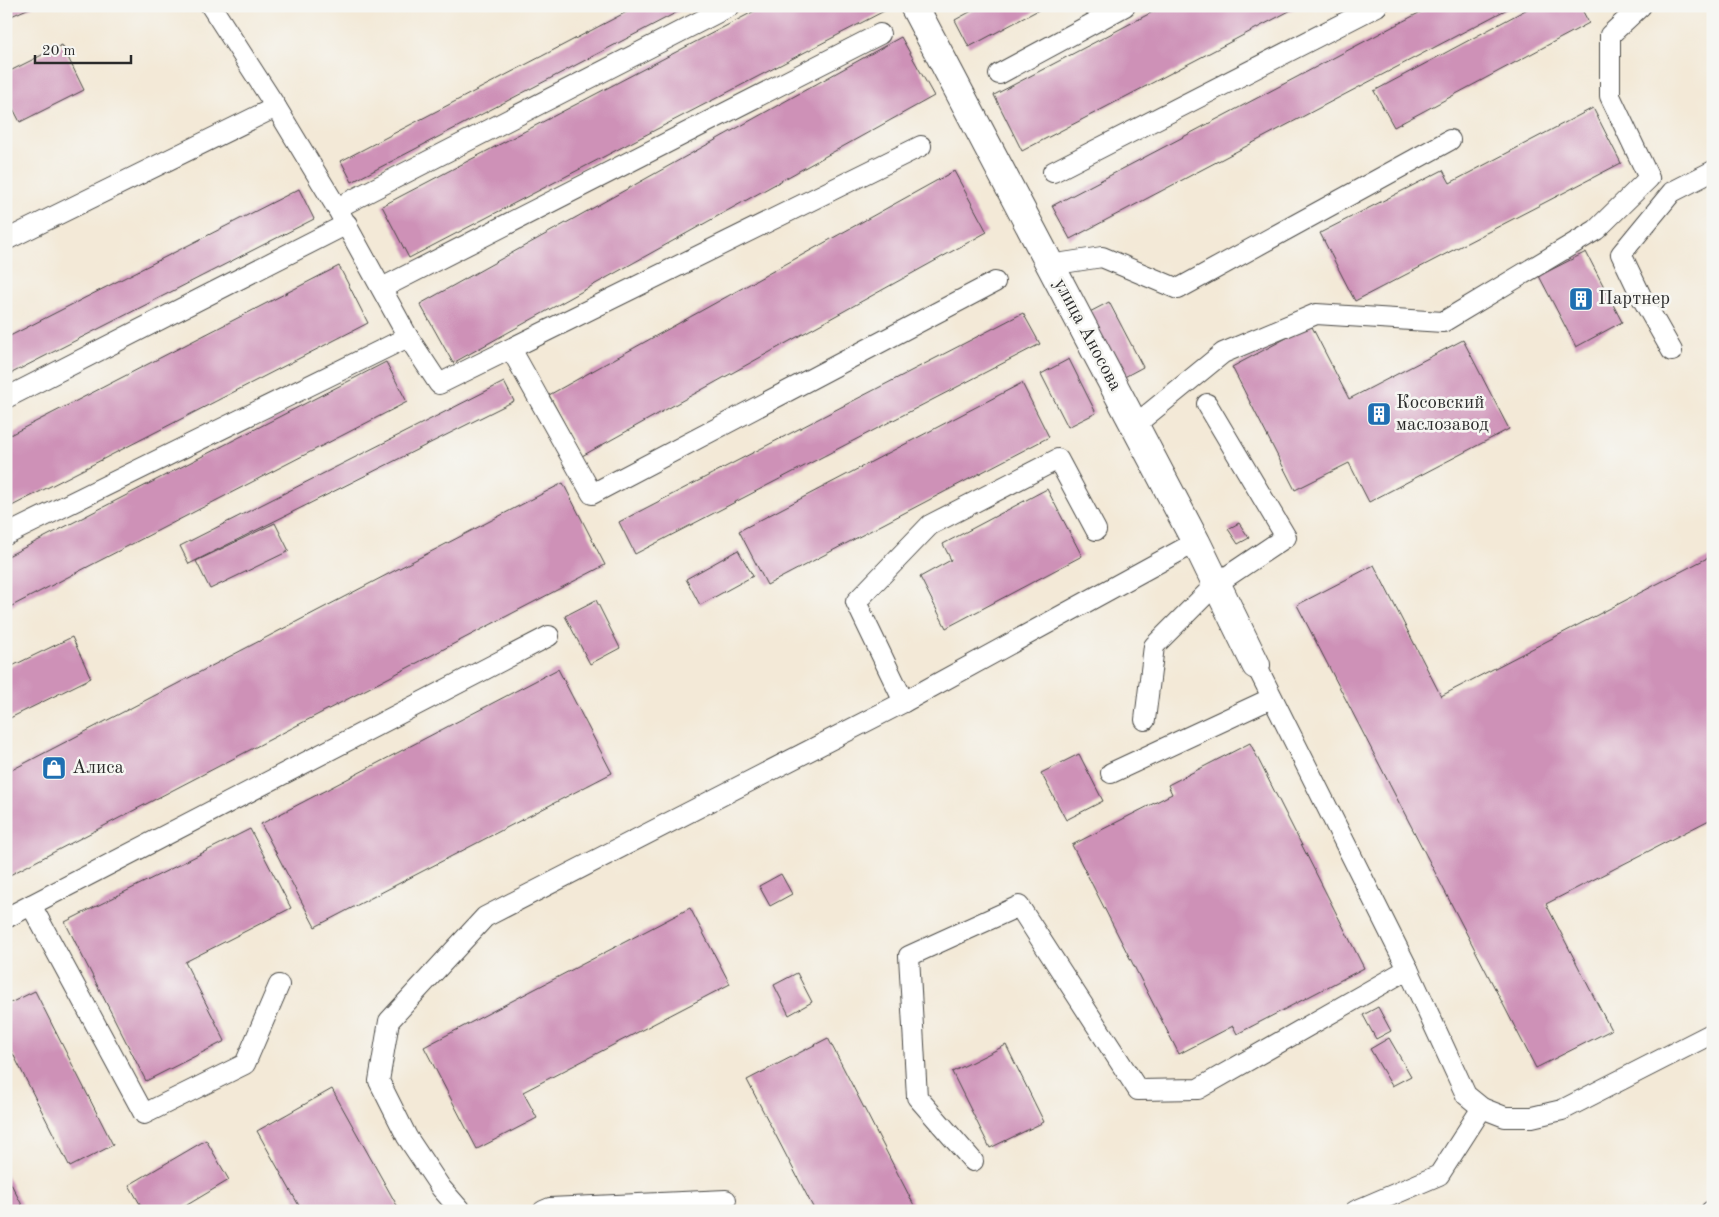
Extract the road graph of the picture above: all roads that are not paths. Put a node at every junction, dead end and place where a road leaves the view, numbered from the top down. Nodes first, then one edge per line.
1 (211, 6) edge
2 (730, 6) edge
3 (914, 6) edge
4 (1125, 6) edge
5 (1377, 6) edge
6 (1641, 6) edge
7 (880, 34) dead end
8 (999, 74) dead end
9 (276, 107) junction
10 (1450, 140) dead end
11 (921, 146) dead end
12 (1713, 171) edge
13 (1053, 172) dead end
14 (342, 216) junction
15 (6, 240) edge
16 (1050, 265) junction
17 (994, 282) dead end
18 (382, 288) junction
19 (408, 337) junction
20 (511, 349) junction
21 (1672, 351) dead end
22 (6, 398) edge
23 (1207, 404) dead end
24 (1135, 425) junction
25 (1096, 530) dead end
26 (6, 535) edge
27 (1196, 542) junction
28 (1216, 584) junction
29 (549, 636) dead end
30 (1256, 665) joint
31 (1272, 698) junction
32 (904, 702) junction
33 (1145, 720) dead end
34 (1111, 774) dead end
35 (32, 904) junction
36 (6, 918) edge
37 (1408, 969) junction
38 (279, 985) dead end
39 (1713, 1033) edge
40 (1482, 1108) junction
41 (974, 1161) dead end
42 (726, 1200) dead end
43 (461, 1211) edge
44 (543, 1211) edge
45 (1355, 1211) edge

1 - 9 lane
2 - 14 lane
3 - 16 street, улица Аносова
4 - 8 lane
5 - 13 lane
6 - 24 lane
7 - 18 lane
9 - 14 lane
9 - 15 lane
10 - 16 lane
11 - 20 lane
12 - 21 lane
14 - 18 lane
14 - 22 lane
16 - 24 street, улица Аносова
17 - 20 lane
18 - 19 lane
19 - 20 lane
19 - 26 lane
23 - 28 lane
24 - 27 street, улица Аносова
25 - 32 lane
27 - 28 street, улица Аносова
27 - 32 lane
28 - 30 street, улица Аносова
28 - 33 lane
29 - 35 lane
30 - 31 lane
31 - 34 lane
31 - 37 lane
32 - 43 lane
35 - 36 lane
35 - 38 lane
37 - 40 lane
37 - 41 lane
39 - 40 lane
40 - 45 lane
42 - 44 lane

